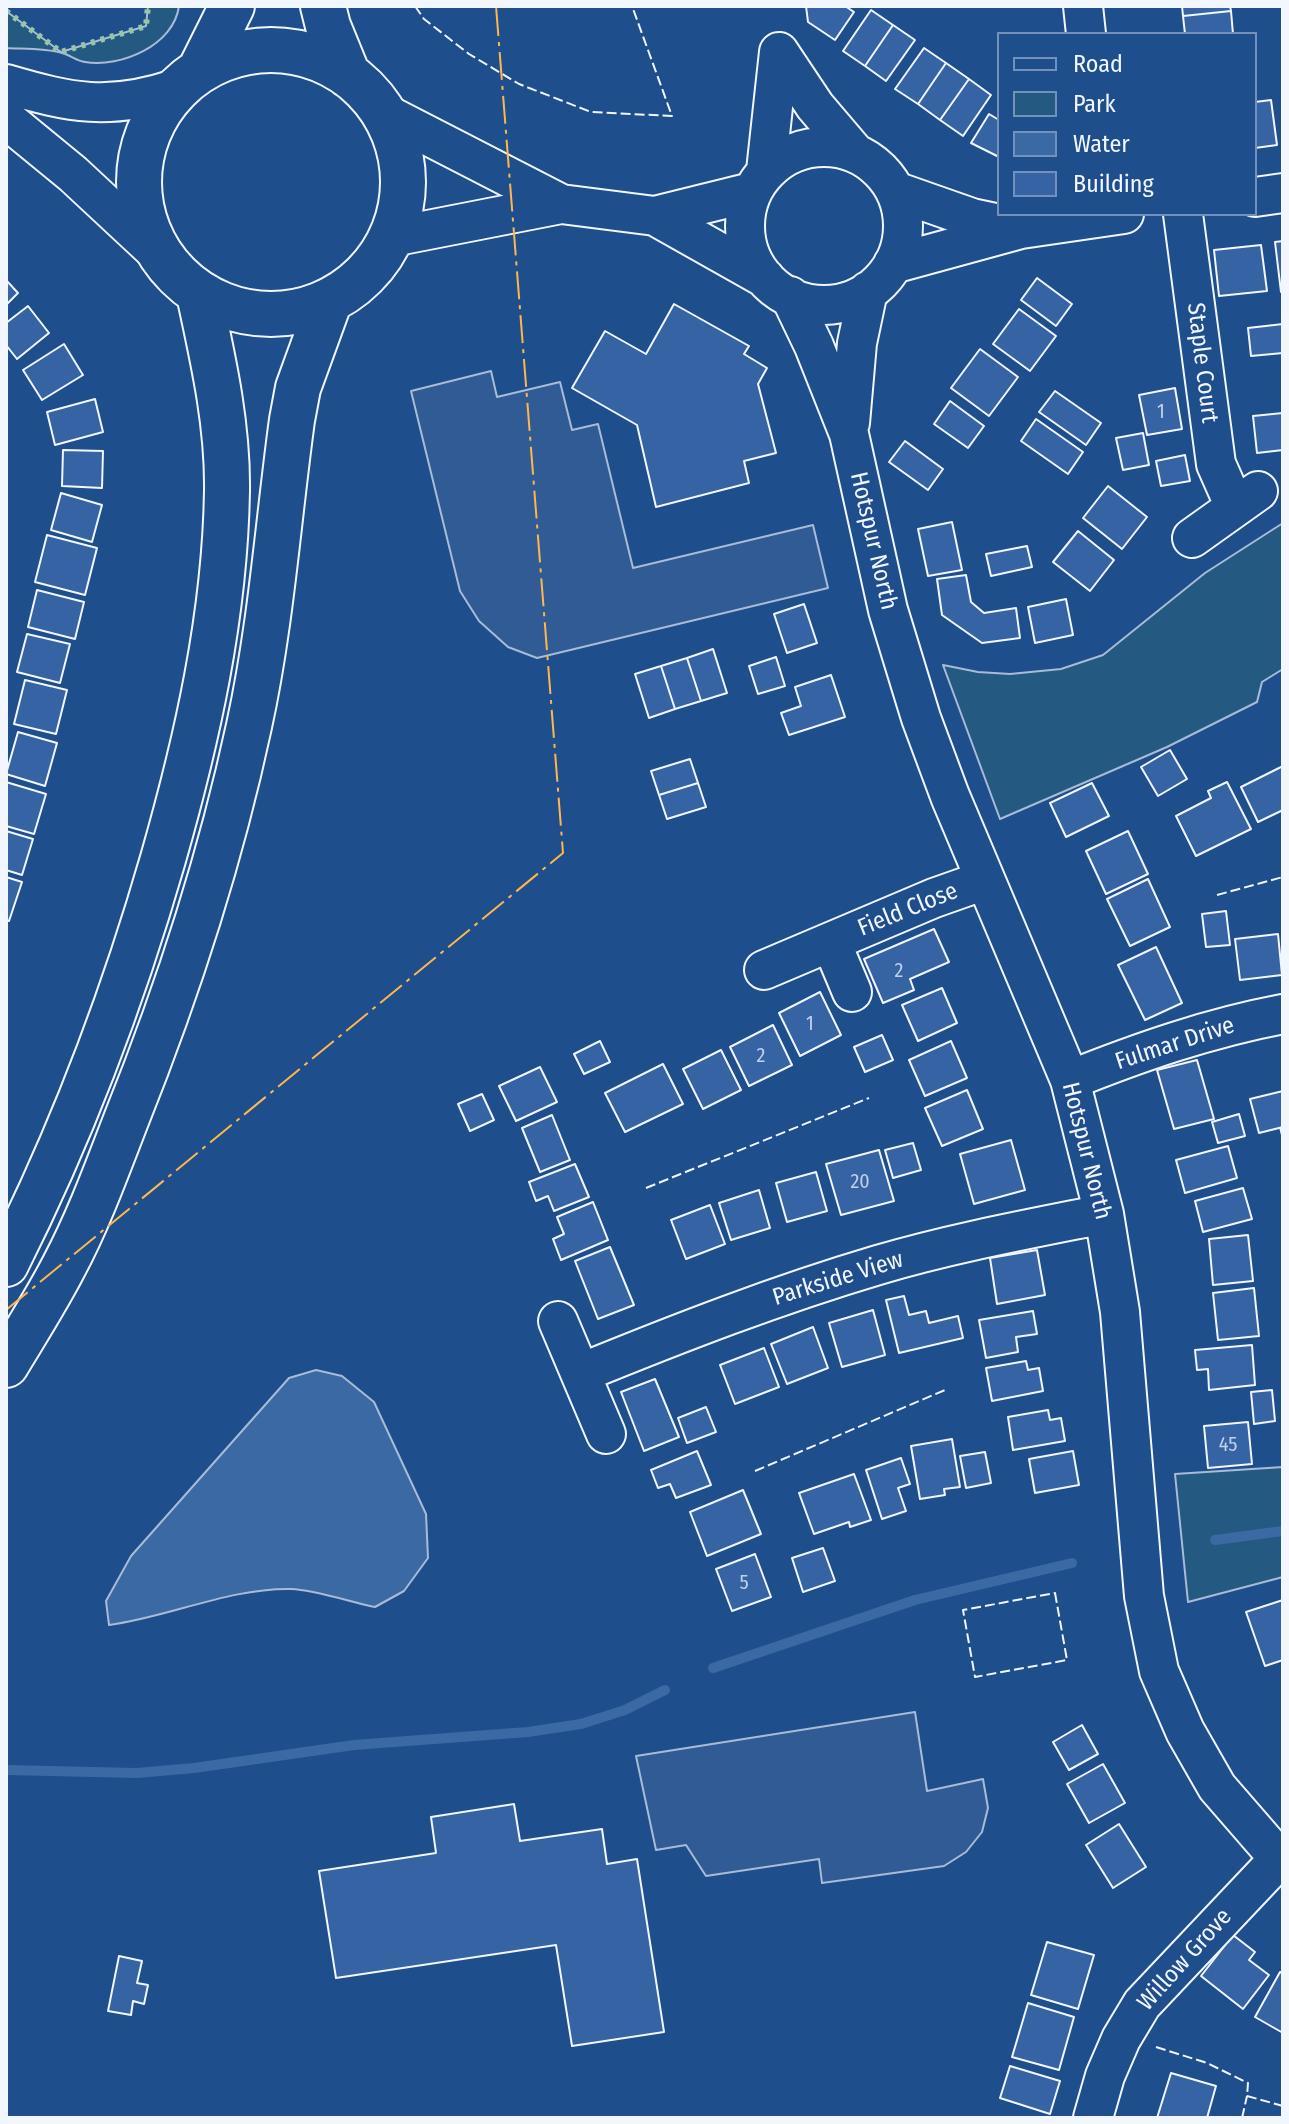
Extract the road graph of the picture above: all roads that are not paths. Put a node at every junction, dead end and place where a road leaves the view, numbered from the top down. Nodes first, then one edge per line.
1 (232, 6) edge
2 (323, 6) edge
3 (1083, 6) edge
4 (1086, 32) edge
5 (348, 75) junction
6 (188, 78) junction
7 (6, 84) edge
8 (386, 114) junction
9 (6, 119) edge
10 (855, 153) junction
11 (759, 182) junction
12 (895, 191) junction
13 (1283, 193) edge
14 (1257, 197) edge
15 (561, 204) junction
16 (655, 216) junction
17 (1110, 216) edge
18 (1183, 216) edge
19 (1021, 229) junction
20 (392, 237) junction
21 (161, 256) junction
22 (881, 278) junction
23 (777, 287) junction
24 (199, 294) junction
25 (330, 300) junction
26 (849, 434) junction
27 (1192, 538) dead end
28 (985, 880) junction
29 (831, 942) junction
30 (764, 970) dead end
31 (852, 992) dead end
32 (1283, 1014) edge
33 (1070, 1080) junction
34 (1104, 1214) junction
35 (6, 1264) edge
36 (558, 1321) dead end
37 (6, 1365) edge
38 (581, 1373) junction
39 (606, 1434) dead end
40 (1281, 1861) edge
41 (1093, 2118) edge

1 - 6 main road
2 - 5 main road
3 - 4 street
5 - 6 main road
5 - 8 main road
6 - 7 street
6 - 21 main road
8 - 15 street
8 - 20 main road
9 - 21 street
10 - 11 street
10 - 11 street
10 - 12 street
11 - 16 street
11 - 23 street
12 - 19 street
12 - 22 street
13 - 14 street
15 - 16 street
15 - 20 street
16 - 23 street
17 - 19 street
18 - 27 street, Staple Court
19 - 22 street
20 - 25 main road
21 - 24 main road
22 - 23 street
22 - 26 street, Hotspur North
23 - 26 street, Hotspur North
24 - 25 main road
24 - 35 main road
25 - 37 main road
26 - 28 street, Hotspur North
28 - 29 street, Field Close
28 - 33 street, Hotspur North
29 - 30 street, Field Close
29 - 31 street, Field Close
32 - 33 street, Fulmar Drive
33 - 34 street, Hotspur North
34 - 38 street, Parkside View
34 - 40 street, Hotspur North
36 - 38 street
38 - 39 street
40 - 41 street, Willow Grove

